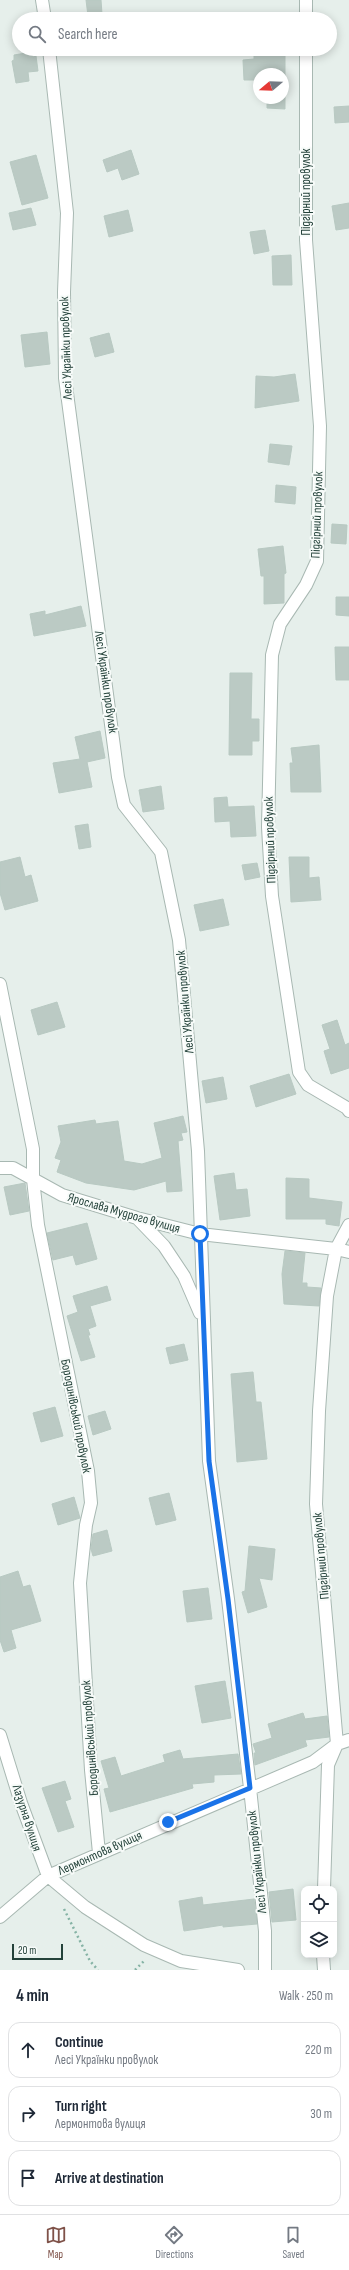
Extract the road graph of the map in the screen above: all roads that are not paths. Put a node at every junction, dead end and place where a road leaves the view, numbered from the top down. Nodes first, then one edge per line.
1 (42, 0) edge
2 (306, 0) edge
3 (44, 12) edge
4 (306, 12) edge
5 (50, 56) edge
6 (306, 56) edge
7 (0, 984) edge
8 (349, 1111) edge
9 (0, 1168) edge
10 (33, 1179) junction
11 (137, 1218) junction
12 (349, 1225) edge
13 (200, 1234) junction
14 (336, 1249) junction
15 (349, 1252) edge
16 (203, 1320) junction
17 (0, 1735) edge
18 (349, 1740) edge
19 (338, 1744) junction
20 (250, 1788) junction
21 (99, 1853) junction
22 (48, 1876) junction
23 (324, 1886) edge
24 (0, 1917) edge
25 (323, 1958) edge
26 (238, 1970) edge
27 (265, 1970) edge
28 (324, 1970) edge

1 - 3 street
2 - 4 street
5 - 13 street, Лесі Українки провулок
6 - 8 street, Підгірний провулок
7 - 10 street, Бородинівський провулок
9 - 10 street, Ярослава Мудрого вулиця
10 - 11 street, Ярослава Мудрого вулиця
10 - 21 street, Бородинівський провулок
11 - 13 street, Ярослава Мудрого вулиця
11 - 16 street
12 - 14 street, Підгірний провулок
13 - 14 street, Ярослава Мудрого вулиця
13 - 16 street, Лесі Українки провулок
14 - 15 street, Ярослава Мудрого вулиця
14 - 19 street, Підгірний провулок
16 - 20 street, Лесі Українки провулок
17 - 22 street, Лазурна вулиця
18 - 19 street, Лермонтова вулиця
19 - 20 street, Лермонтова вулиця
19 - 23 street
20 - 21 street, Лермонтова вулиця
20 - 27 street, Лесі Українки провулок
21 - 22 street, Лермонтова вулиця
22 - 24 street, Лермонтова вулиця
22 - 26 street
25 - 28 street

